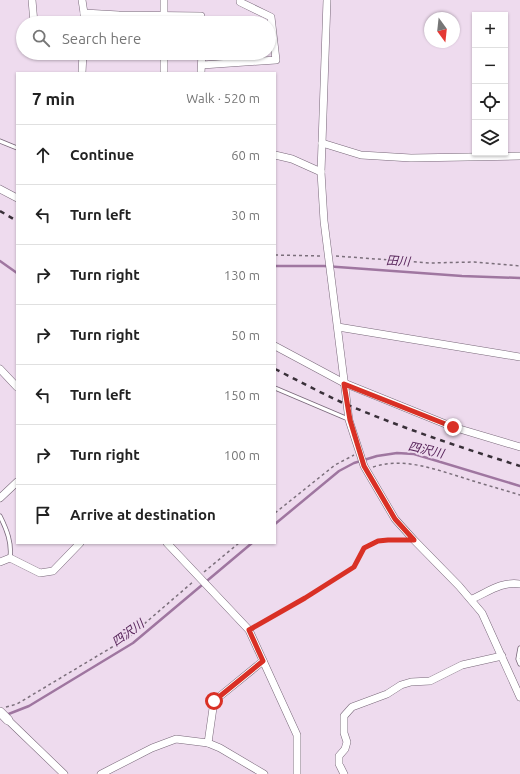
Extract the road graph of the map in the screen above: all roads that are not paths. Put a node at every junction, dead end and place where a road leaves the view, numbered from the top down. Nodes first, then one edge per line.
1 (32, 0) edge
2 (82, 0) edge
3 (164, 0) edge
4 (240, 0) edge
5 (327, 0) edge
6 (84, 13) joint
7 (33, 16) edge
8 (118, 16) edge
9 (164, 16) edge
10 (267, 16) edge
11 (83, 60) edge
12 (164, 60) edge
13 (202, 60) edge
14 (276, 60) edge
15 (202, 64) junction
16 (82, 72) edge
17 (164, 72) edge
18 (201, 72) edge
19 (0, 141) edge
20 (322, 143) junction
21 (16, 148) edge
22 (276, 155) edge
23 (520, 156) edge
24 (321, 172) junction
25 (0, 189) edge
26 (16, 197) edge
27 (338, 327) junction
28 (276, 347) edge
29 (520, 357) edge
30 (0, 370) edge
31 (344, 384) junction
32 (16, 385) edge
33 (276, 388) edge
34 (350, 420) junction
35 (520, 447) edge
36 (16, 483) edge
37 (0, 498) edge
38 (0, 516) edge
39 (79, 544) edge
40 (168, 544) edge
41 (10, 558) junction
42 (0, 562) edge
43 (520, 584) edge
44 (472, 599) junction
45 (520, 648) edge
46 (502, 656) junction
47 (263, 661) junction
48 (520, 664) edge
49 (518, 685) edge
50 (520, 697) edge
51 (2, 710) edge
52 (8, 720) joint
53 (208, 743) junction
54 (64, 774) edge
55 (101, 774) edge
56 (264, 774) edge
57 (297, 774) edge
58 (344, 774) edge

1 - 7 street
2 - 6 street
3 - 9 street
4 - 10 street
5 - 20 street
6 - 8 street
11 - 16 street
12 - 17 street
13 - 15 street
14 - 15 street
15 - 18 street
19 - 21 lane
20 - 23 street
20 - 24 street
22 - 24 street
24 - 27 street
25 - 26 street
27 - 29 street
27 - 31 street
28 - 31 street
30 - 32 street
31 - 34 street
31 - 35 street
33 - 34 lane
34 - 44 street
36 - 37 street
38 - 41 lane
39 - 41 street
40 - 47 street
41 - 42 street
43 - 44 street
44 - 46 street
45 - 48 lane
46 - 49 street
46 - 58 street
47 - 53 street
47 - 57 street
49 - 50 street
51 - 52 street
52 - 54 street
53 - 55 street
53 - 56 street

